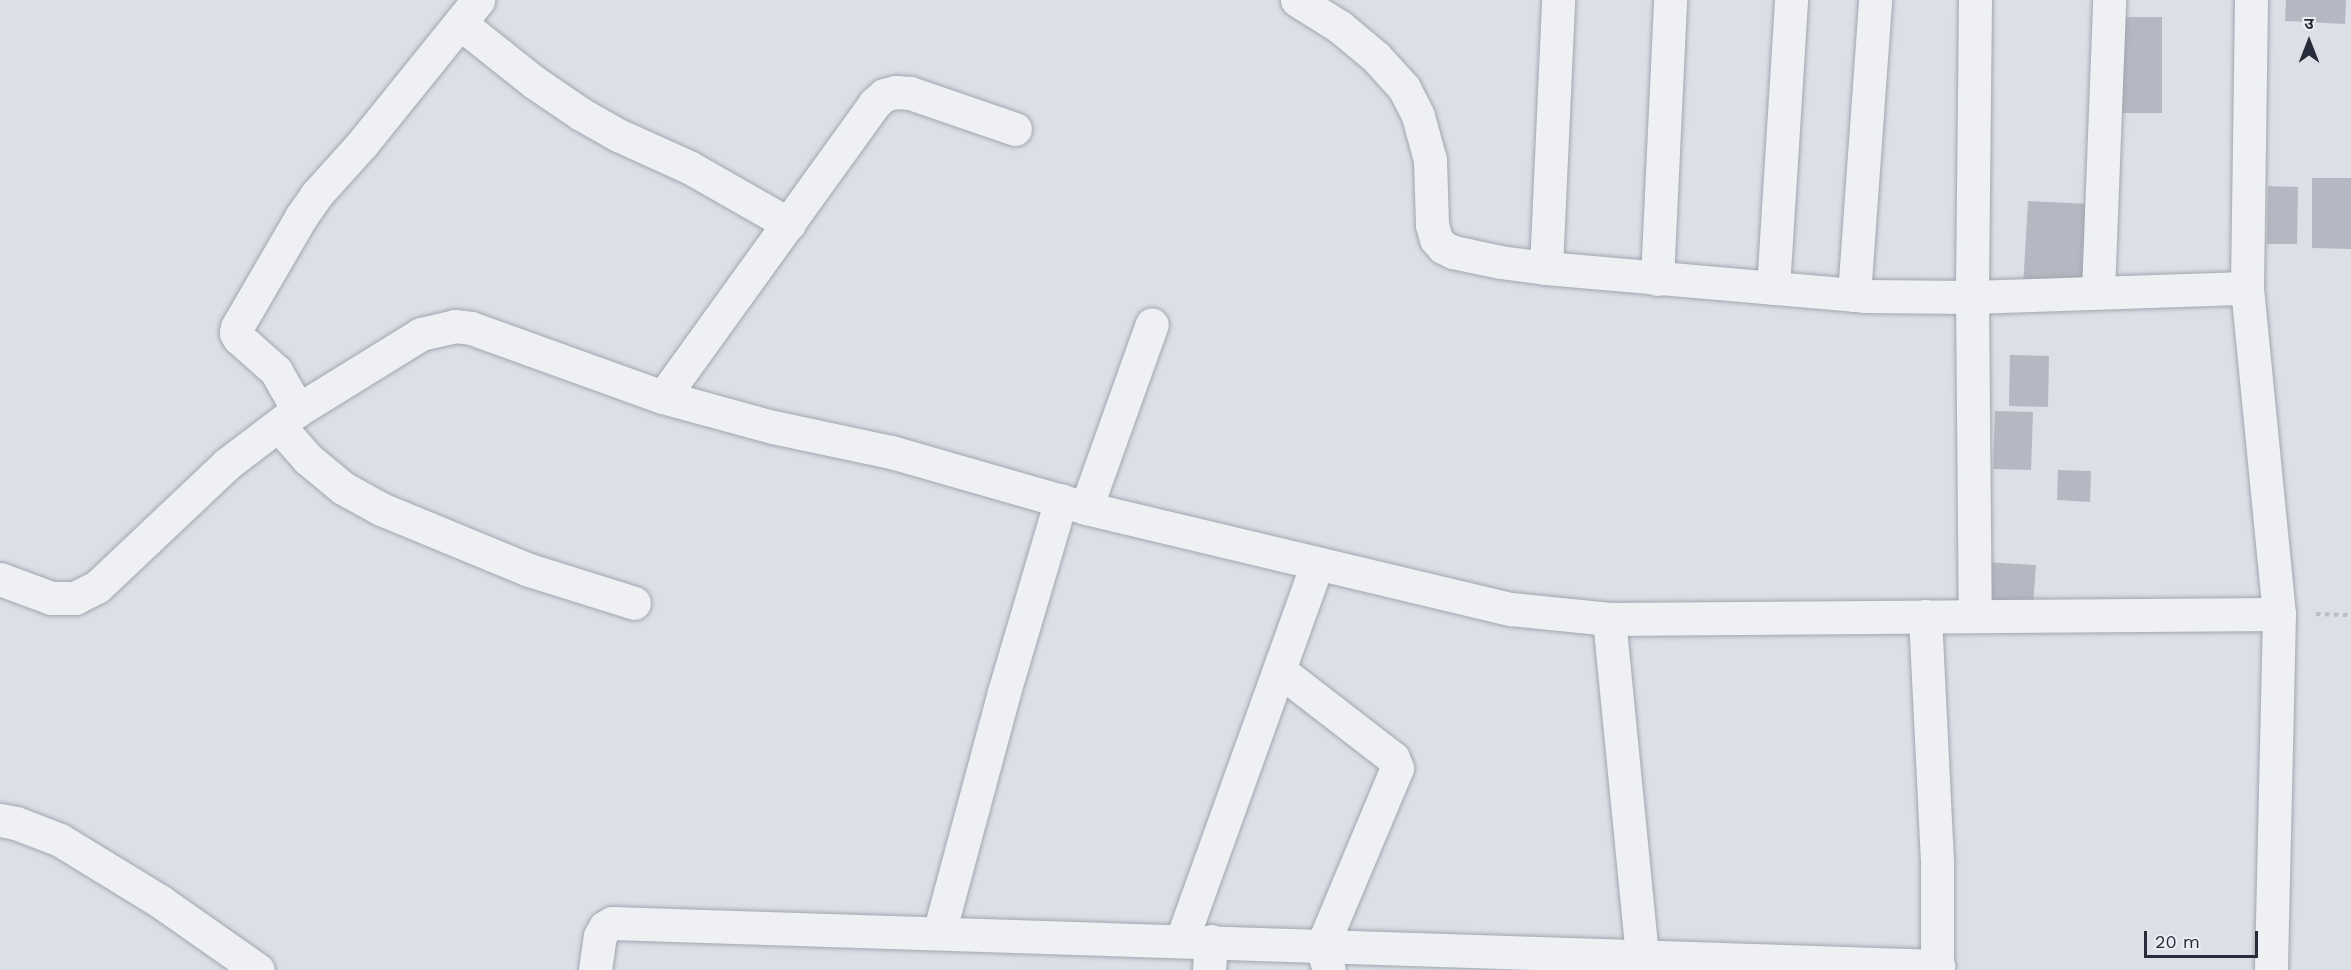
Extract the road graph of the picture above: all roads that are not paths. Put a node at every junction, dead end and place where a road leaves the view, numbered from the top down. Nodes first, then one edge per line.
1 (1299, 0) edge
2 (1558, 0) edge
3 (1670, 0) edge
4 (1791, 0) edge
5 (1875, 0) edge
6 (1975, 0) edge
7 (2109, 0) edge
8 (2251, 0) edge
9 (469, 12) edge
10 (1015, 129) dead end
11 (789, 224) junction
12 (1546, 268) junction
13 (1657, 279) junction
14 (1773, 288) junction
15 (2247, 288) junction
16 (2098, 292) junction
17 (1854, 295) junction
18 (1971, 297) junction
19 (1152, 324) dead end
20 (663, 397) junction
21 (289, 418) junction
22 (1074, 504) junction
23 (1317, 564) junction
24 (0, 579) edge
25 (634, 603) dead end
26 (2279, 614) junction
27 (1975, 615) junction
28 (1925, 616) junction
29 (1609, 619) junction
30 (1279, 669) junction
31 (0, 820) edge
32 (939, 933) junction
33 (1201, 950) edge
34 (1642, 957) junction
35 (1326, 958) edge
36 (1937, 968) edge
37 (258, 970) edge
38 (596, 970) edge
39 (2271, 970) edge

1 - 12 street
2 - 12 street
3 - 13 street
4 - 14 street
5 - 17 street
6 - 18 street
7 - 16 street
8 - 15 street
9 - 11 street
9 - 21 street
10 - 11 street
11 - 20 street
12 - 13 street
13 - 14 street
14 - 17 street
15 - 16 street
15 - 26 street
16 - 18 street
17 - 18 street
18 - 27 street
19 - 22 street
20 - 21 street
20 - 22 street
21 - 24 street
21 - 25 street
22 - 23 street
22 - 32 street
23 - 29 street
23 - 30 street
26 - 27 street
26 - 39 street
27 - 28 street
28 - 29 street
28 - 36 street
29 - 34 street
30 - 33 street
30 - 35 street
31 - 37 street
32 - 33 street
32 - 38 street
33 - 35 street
34 - 35 street
34 - 36 street

